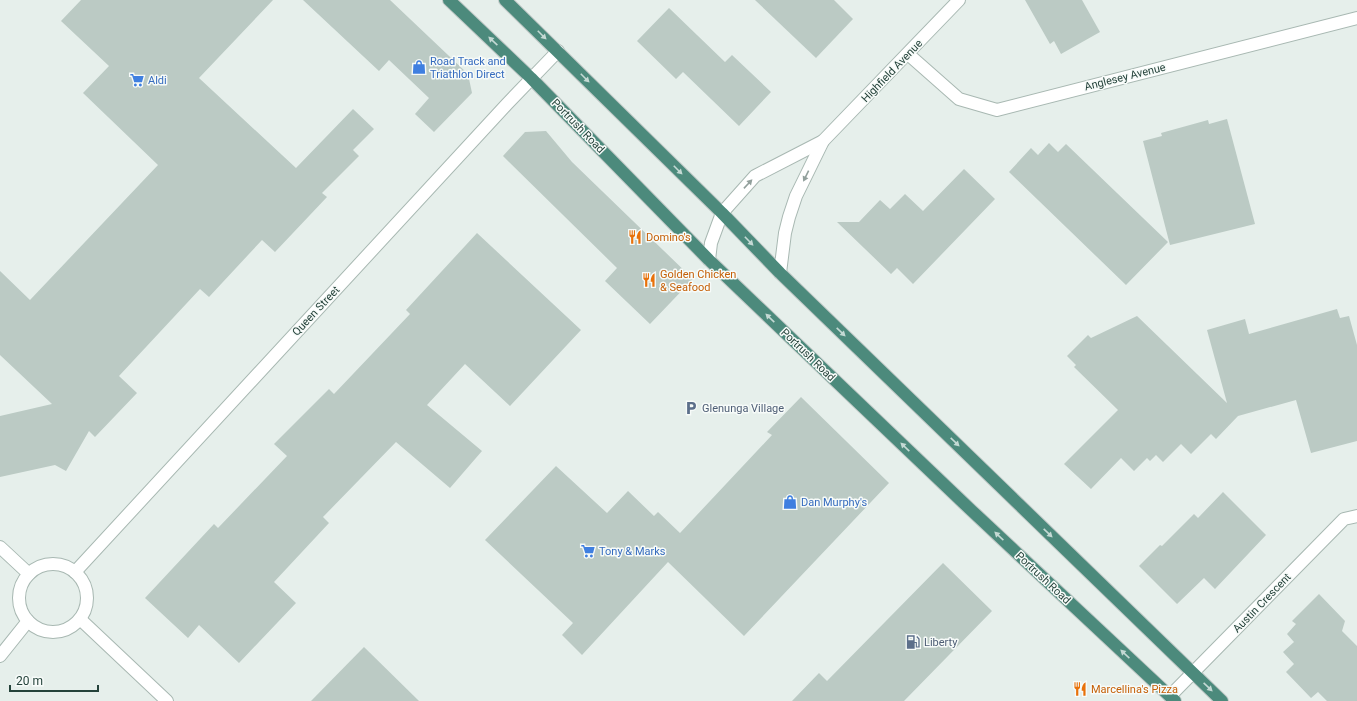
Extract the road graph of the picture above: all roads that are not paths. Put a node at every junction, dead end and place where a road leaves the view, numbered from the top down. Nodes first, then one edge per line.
1 (449, 0) edge
2 (506, 0) edge
3 (959, 0) edge
4 (1357, 18) edge
5 (558, 51) junction
6 (908, 54) junction
7 (531, 78) junction
8 (824, 141) junction
9 (722, 213) junction
10 (709, 260) junction
11 (780, 273) junction
12 (1357, 516) edge
13 (0, 546) edge
14 (75, 572) junction
15 (29, 574) junction
16 (80, 619) junction
17 (28, 620) junction
18 (0, 656) edge
19 (1193, 673) junction
20 (1173, 698) edge
21 (167, 701) edge
22 (1222, 701) edge

7 -> 1 highway, Portrush Road
2 -> 5 highway
3 - 6 street, Highfield Avenue
4 - 6 street, Anglesey Avenue
5 - 7 street, Queen Street
5 -> 9 highway
6 - 8 street, Highfield Avenue
7 - 10 highway, Portrush Road
7 - 14 street, Queen Street
9 -> 8 street, Highfield Avenue
8 -> 11 street, Highfield Avenue
9 - 10 street, Highfield Avenue
9 -> 11 highway
20 -> 10 highway, Portrush Road
11 -> 19 highway
12 - 19 street, Austin Crescent
13 - 15 street
14 - 15 street
14 - 16 street
15 - 17 street
16 - 17 street
16 - 21 street
17 - 18 street
19 - 20 street, Austin Crescent
19 -> 22 highway

